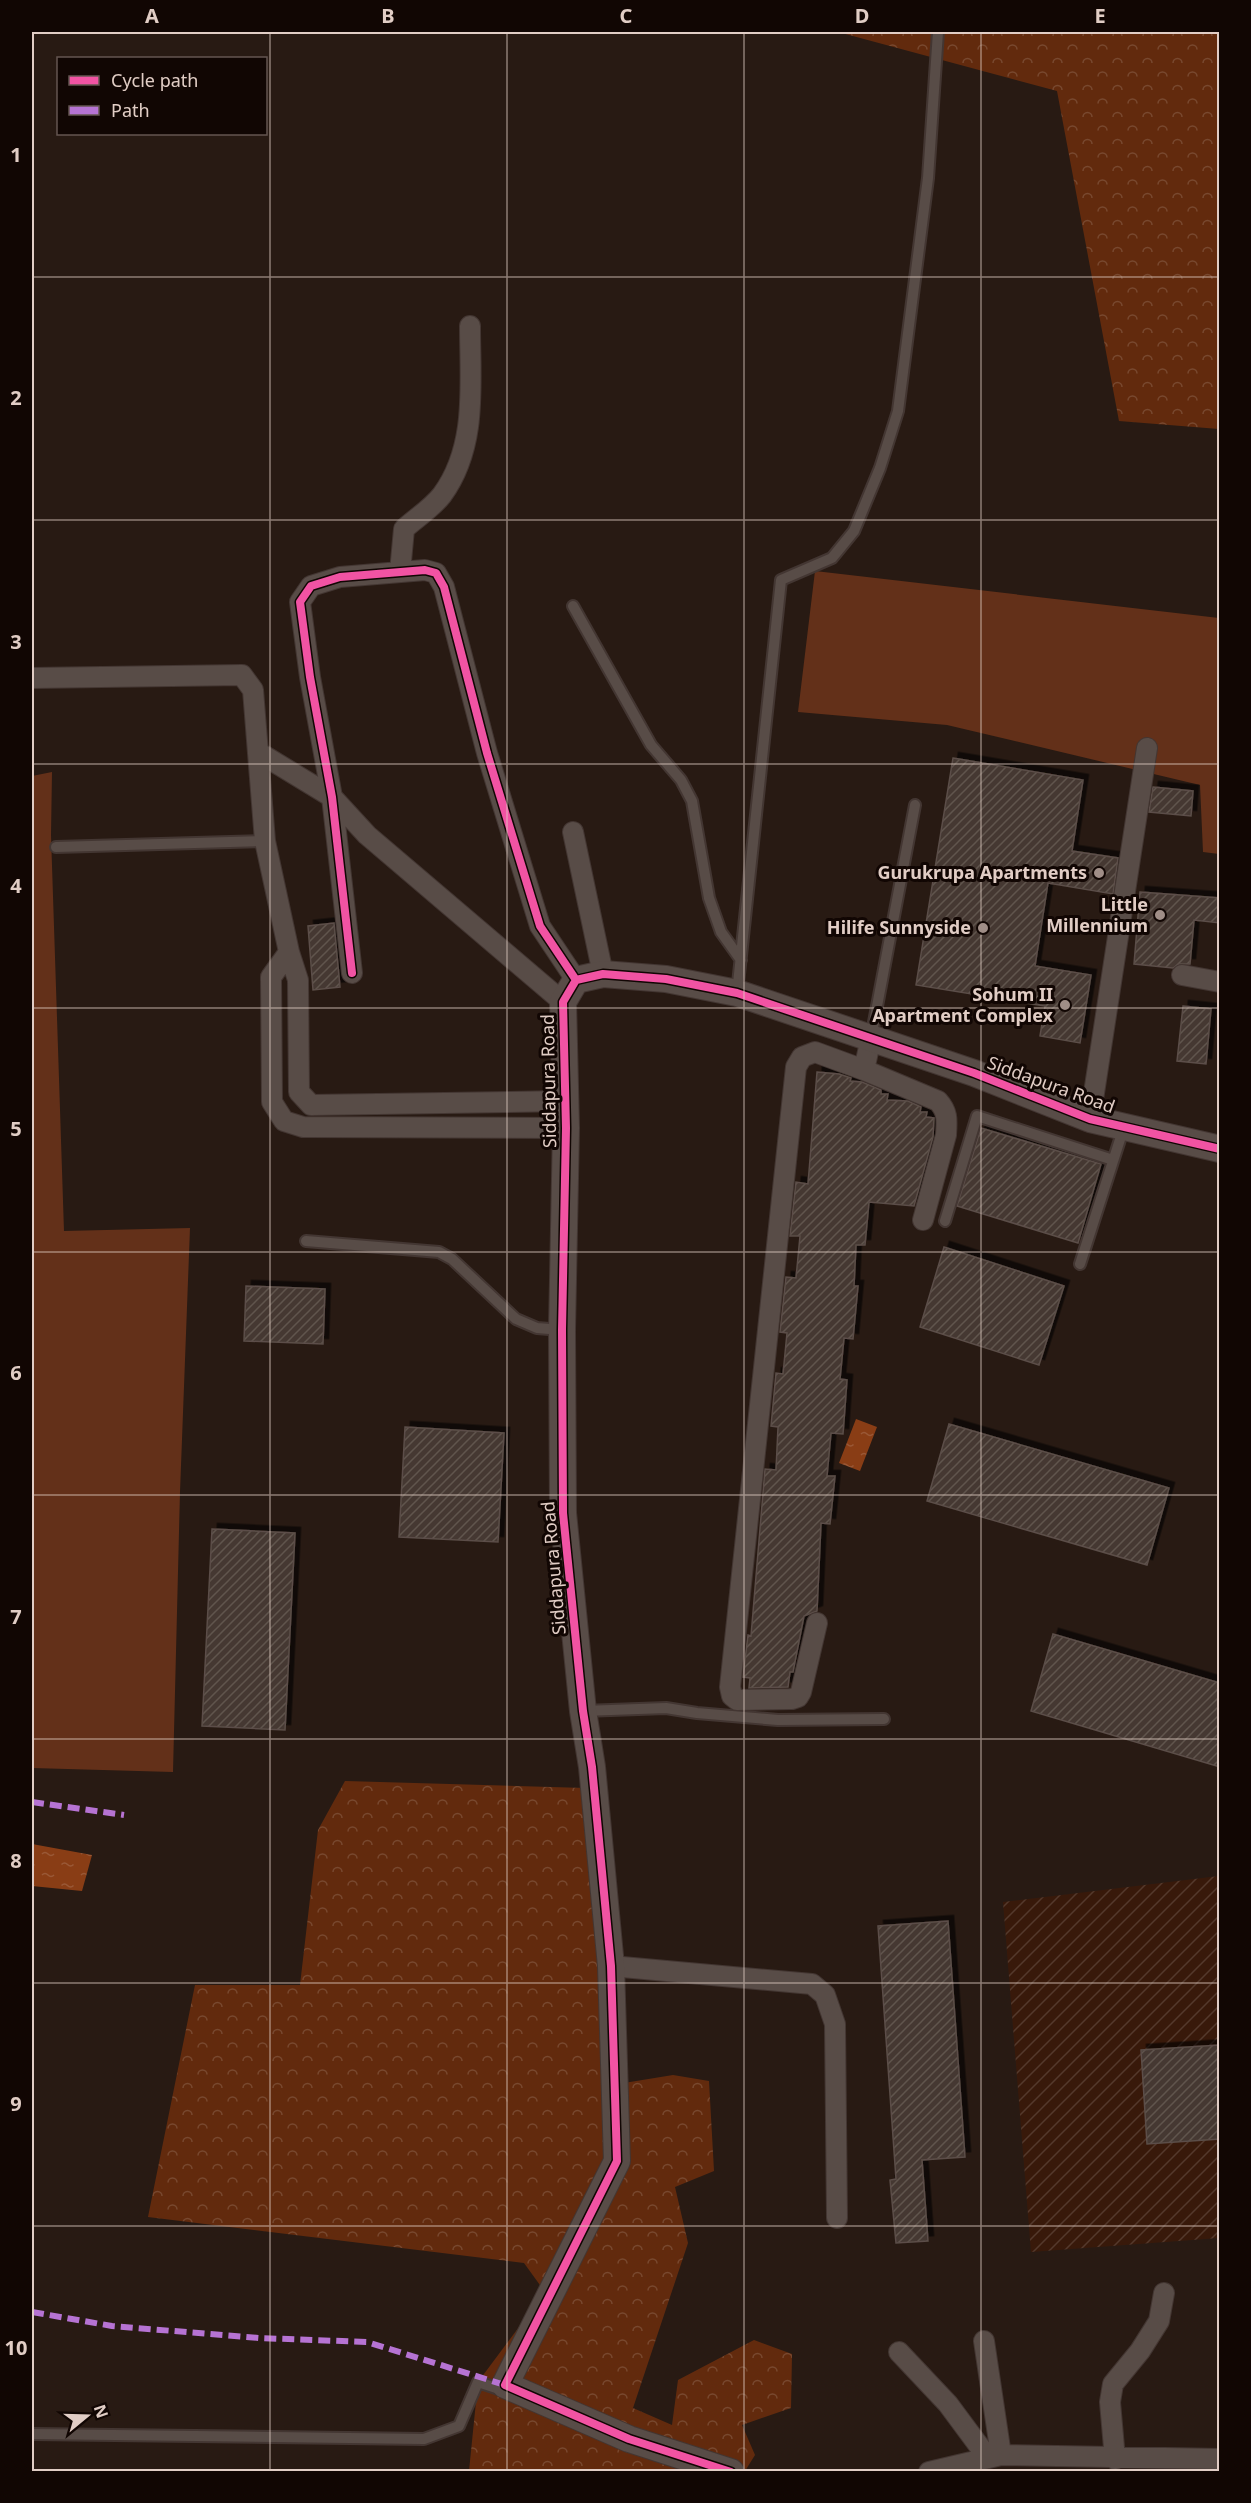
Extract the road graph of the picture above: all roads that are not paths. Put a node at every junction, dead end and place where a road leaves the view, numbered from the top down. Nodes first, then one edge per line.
1 (938, 32) edge
2 (470, 326) dead end
3 (400, 572) junction
4 (573, 606) dead end
5 (32, 678) edge
6 (1147, 748) dead end
7 (258, 752) junction
8 (332, 797) junction
9 (915, 805) dead end
10 (573, 832) dead end
11 (265, 841) junction
12 (56, 847) dead end
13 (289, 952) junction
14 (741, 960) junction
15 (352, 973) dead end
16 (603, 974) junction
17 (1182, 975) dead end
18 (576, 980) junction
19 (1220, 982) edge
20 (737, 993) junction
21 (563, 1002) junction
22 (871, 1038) junction
23 (864, 1070) junction
24 (566, 1101) junction
25 (1090, 1119) junction
26 (1124, 1127) junction
27 (566, 1128) junction
28 (1220, 1149) edge
29 (1113, 1161) junction
30 (923, 1220) dead end
31 (945, 1221) dead end
32 (306, 1241) dead end
33 (1080, 1264) dead end
34 (562, 1330) junction
35 (817, 1623) dead end
36 (583, 1711) junction
37 (885, 1719) dead end
38 (611, 1966) junction
39 (837, 2218) dead end
40 (1164, 2293) dead end
41 (984, 2342) dead end
42 (899, 2352) dead end
43 (509, 2386) junction
44 (32, 2434) edge
45 (994, 2457) junction
46 (1115, 2459) junction
47 (1220, 2459) edge
48 (732, 2472) edge
49 (929, 2472) edge

1 - 14 lane
2 - 3 street
3 - 8 street
3 - 18 street
4 - 14 lane
5 - 7 street
6 - 25 street
7 - 8 street
7 - 11 street
8 - 15 street
8 - 21 street
9 - 22 lane
10 - 16 street
11 - 12 lane
11 - 13 street
13 - 24 street
13 - 27 street
14 - 20 lane
16 - 18 street, Siddapura Road
16 - 20 street, Siddapura Road
17 - 19 street
18 - 21 street, Siddapura Road
20 - 22 street, Siddapura Road
21 - 24 street, Siddapura Road
22 - 23 street
22 - 25 street, Siddapura Road
23 - 30 street
23 - 35 street
24 - 27 street, Siddapura Road
25 - 26 street, Siddapura Road
26 - 28 street, Siddapura Road
26 - 29 lane
27 - 34 street, Siddapura Road
29 - 31 lane
29 - 33 lane
32 - 34 lane
34 - 36 street, Siddapura Road
36 - 37 lane
36 - 38 street, Siddapura Road
38 - 39 street
38 - 43 street, Siddapura Road
40 - 46 street
41 - 45 street
42 - 45 street
43 - 44 lane
43 - 48 street
45 - 46 street
45 - 49 street
46 - 47 street

